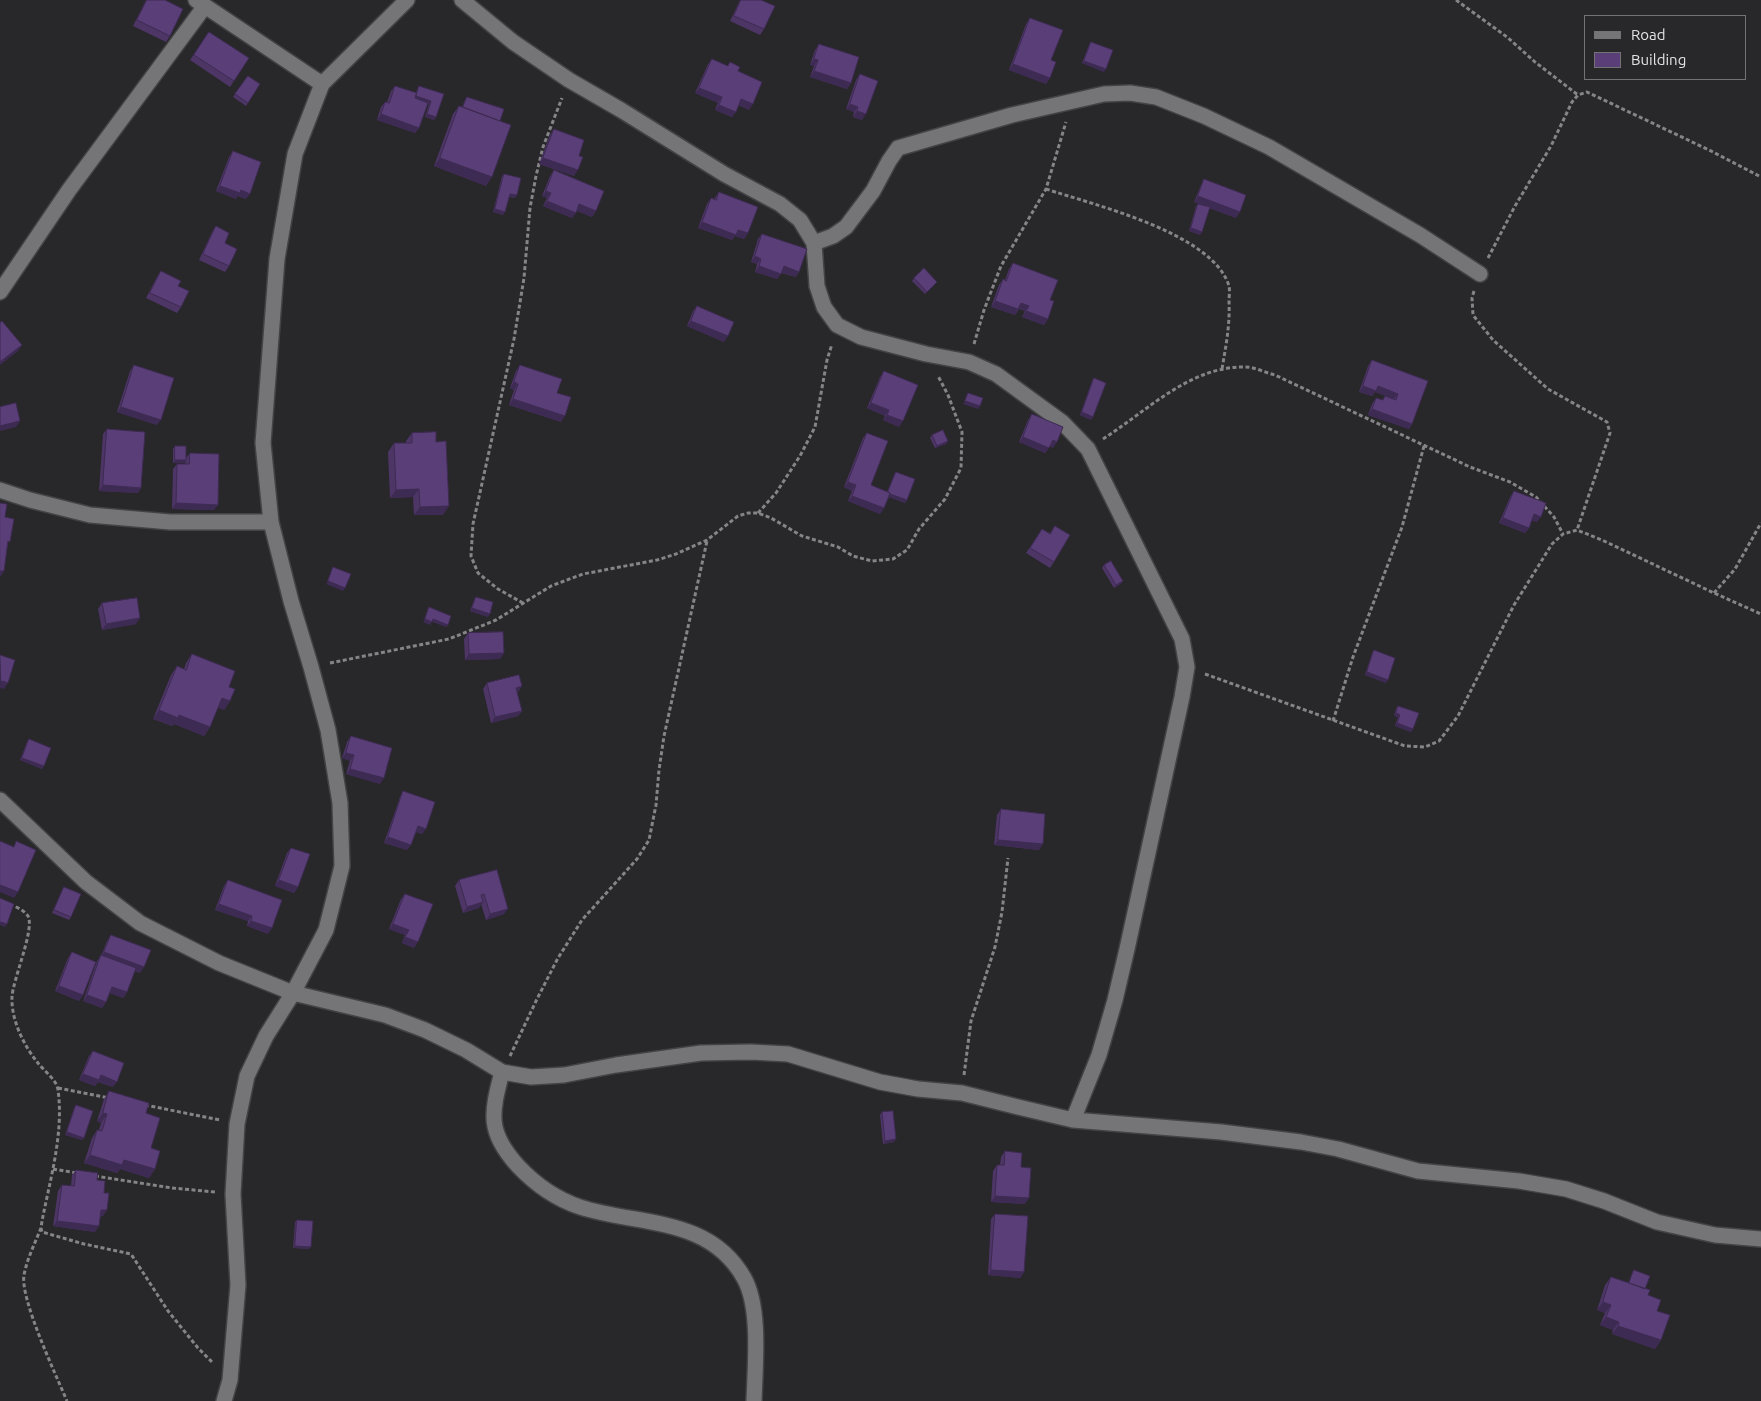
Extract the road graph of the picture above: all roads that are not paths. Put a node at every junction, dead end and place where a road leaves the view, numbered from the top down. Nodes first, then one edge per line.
1 (407, 0) edge
2 (462, 0) edge
3 (200, 3) edge
4 (322, 84) junction
5 (814, 243) junction
6 (1480, 274) road end
7 (0, 292) edge
8 (0, 490) edge
9 (271, 522) junction
10 (1, 802) edge
11 (293, 993) junction
12 (502, 1072) junction
13 (1073, 1120) junction
14 (1761, 1239) edge
15 (224, 1401) edge
16 (754, 1401) edge

1 - 4 street
2 - 5 street
3 - 4 street
3 - 7 street
4 - 9 street
5 - 6 street
5 - 13 street
8 - 9 street
9 - 11 street
10 - 11 street
11 - 12 street
11 - 15 street
12 - 13 street
12 - 16 street
13 - 14 street

